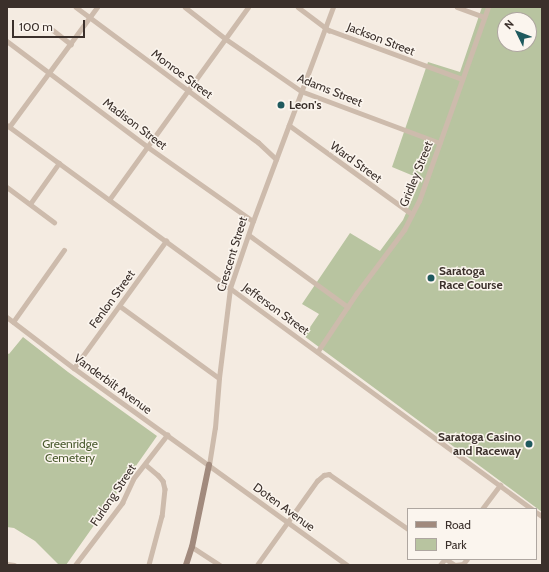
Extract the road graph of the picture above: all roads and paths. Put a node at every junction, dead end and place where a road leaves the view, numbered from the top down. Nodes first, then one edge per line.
1 (76, 7) edge
2 (97, 7) edge
3 (184, 7) edge
4 (248, 7) edge
5 (298, 7) edge
6 (333, 7) edge
7 (457, 7) edge
8 (488, 7) edge
9 (90, 17) junction
10 (484, 17) junction
11 (326, 28) junction
12 (53, 30) dead end
13 (226, 39) junction
14 (7, 41) edge
15 (70, 44) junction
16 (50, 72) junction
17 (462, 79) junction
18 (301, 91) junction
19 (188, 92) junction
20 (289, 125) junction
21 (8, 126) edge
22 (440, 143) junction
23 (148, 146) junction
24 (276, 159) junction
25 (59, 163) junction
26 (7, 187) edge
27 (109, 200) junction
28 (30, 204) junction
29 (412, 214) junction
30 (253, 221) junction
31 (54, 222) dead end
32 (249, 235) junction
33 (166, 241) junction
34 (64, 250) dead end
35 (230, 288) junction
36 (120, 306) junction
37 (348, 307) junction
38 (7, 317) edge
39 (13, 322) junction
40 (318, 351) junction
41 (74, 368) junction
42 (219, 378) junction
43 (167, 435) junction
44 (146, 465) junction
45 (209, 466) junction
46 (500, 485) junction
47 (483, 508) edge
48 (531, 508) edge
49 (287, 521) junction
50 (407, 528) edge
51 (192, 547) junction
52 (447, 560) edge
53 (466, 560) edge
54 (7, 564) edge
55 (14, 565) edge
56 (75, 565) edge
57 (149, 565) edge
58 (186, 565) edge
59 (220, 565) edge
60 (257, 565) edge
61 (347, 565) edge

1 - 9 street, Monroe Street
2 - 9 street
3 - 13 street, Adams Street
4 - 13 street
5 - 11 street, Jackson Street
6 - 11 street, Crescent Street
7 - 10 street
8 - 10 street, Gridley Street
9 - 15 street
9 - 19 street, Monroe Street
10 - 17 street, Gridley Street
11 - 17 street, Jackson Street
11 - 18 street, Crescent Street
12 - 15 street
13 - 18 street, Adams Street
13 - 19 street
14 - 16 street, Madison Street
15 - 16 street
16 - 21 street
16 - 23 street, Madison Street
17 - 22 street, Gridley Street
18 - 20 street, Crescent Street
18 - 22 street, Adams Street
19 - 23 street
19 - 24 street, Monroe Street
20 - 24 street, Crescent Street
20 - 29 street, Ward Street
21 - 25 street, Jefferson Street
22 - 29 street, Gridley Street
23 - 27 street
23 - 30 street, Madison Street
24 - 30 street, Crescent Street
25 - 27 street, Jefferson Street
25 - 28 street
26 - 28 street
27 - 33 street, Jefferson Street
28 - 31 street
29 - 37 street, Gridley Street
30 - 32 street, Crescent Street
32 - 35 street, Crescent Street
32 - 37 street
33 - 35 street, Jefferson Street
33 - 36 street, Fenlon Street
34 - 39 street
35 - 40 street, Jefferson Street
35 - 42 street, Crescent Street
36 - 41 street, Fenlon Street
36 - 42 street
37 - 40 street, Gridley Street
38 - 39 street, Vanderbilt Avenue
39 - 41 street, Vanderbilt Avenue
40 - 46 street, Jefferson Street
41 - 43 street, Vanderbilt Avenue
42 - 45 street, Crescent Street
43 - 44 street, Furlong Street
43 - 45 street, Vanderbilt Avenue
44 - 56 street, Furlong Street
44 - 57 street
45 - 49 street, Doten Avenue
45 - 51 street, Crescent Street
46 - 47 street
46 - 48 street, Jefferson Street
49 - 50 street
49 - 60 street
49 - 61 street, Doten Avenue
51 - 58 street, Crescent Street
51 - 59 street
52 - 53 street
54 - 55 street

